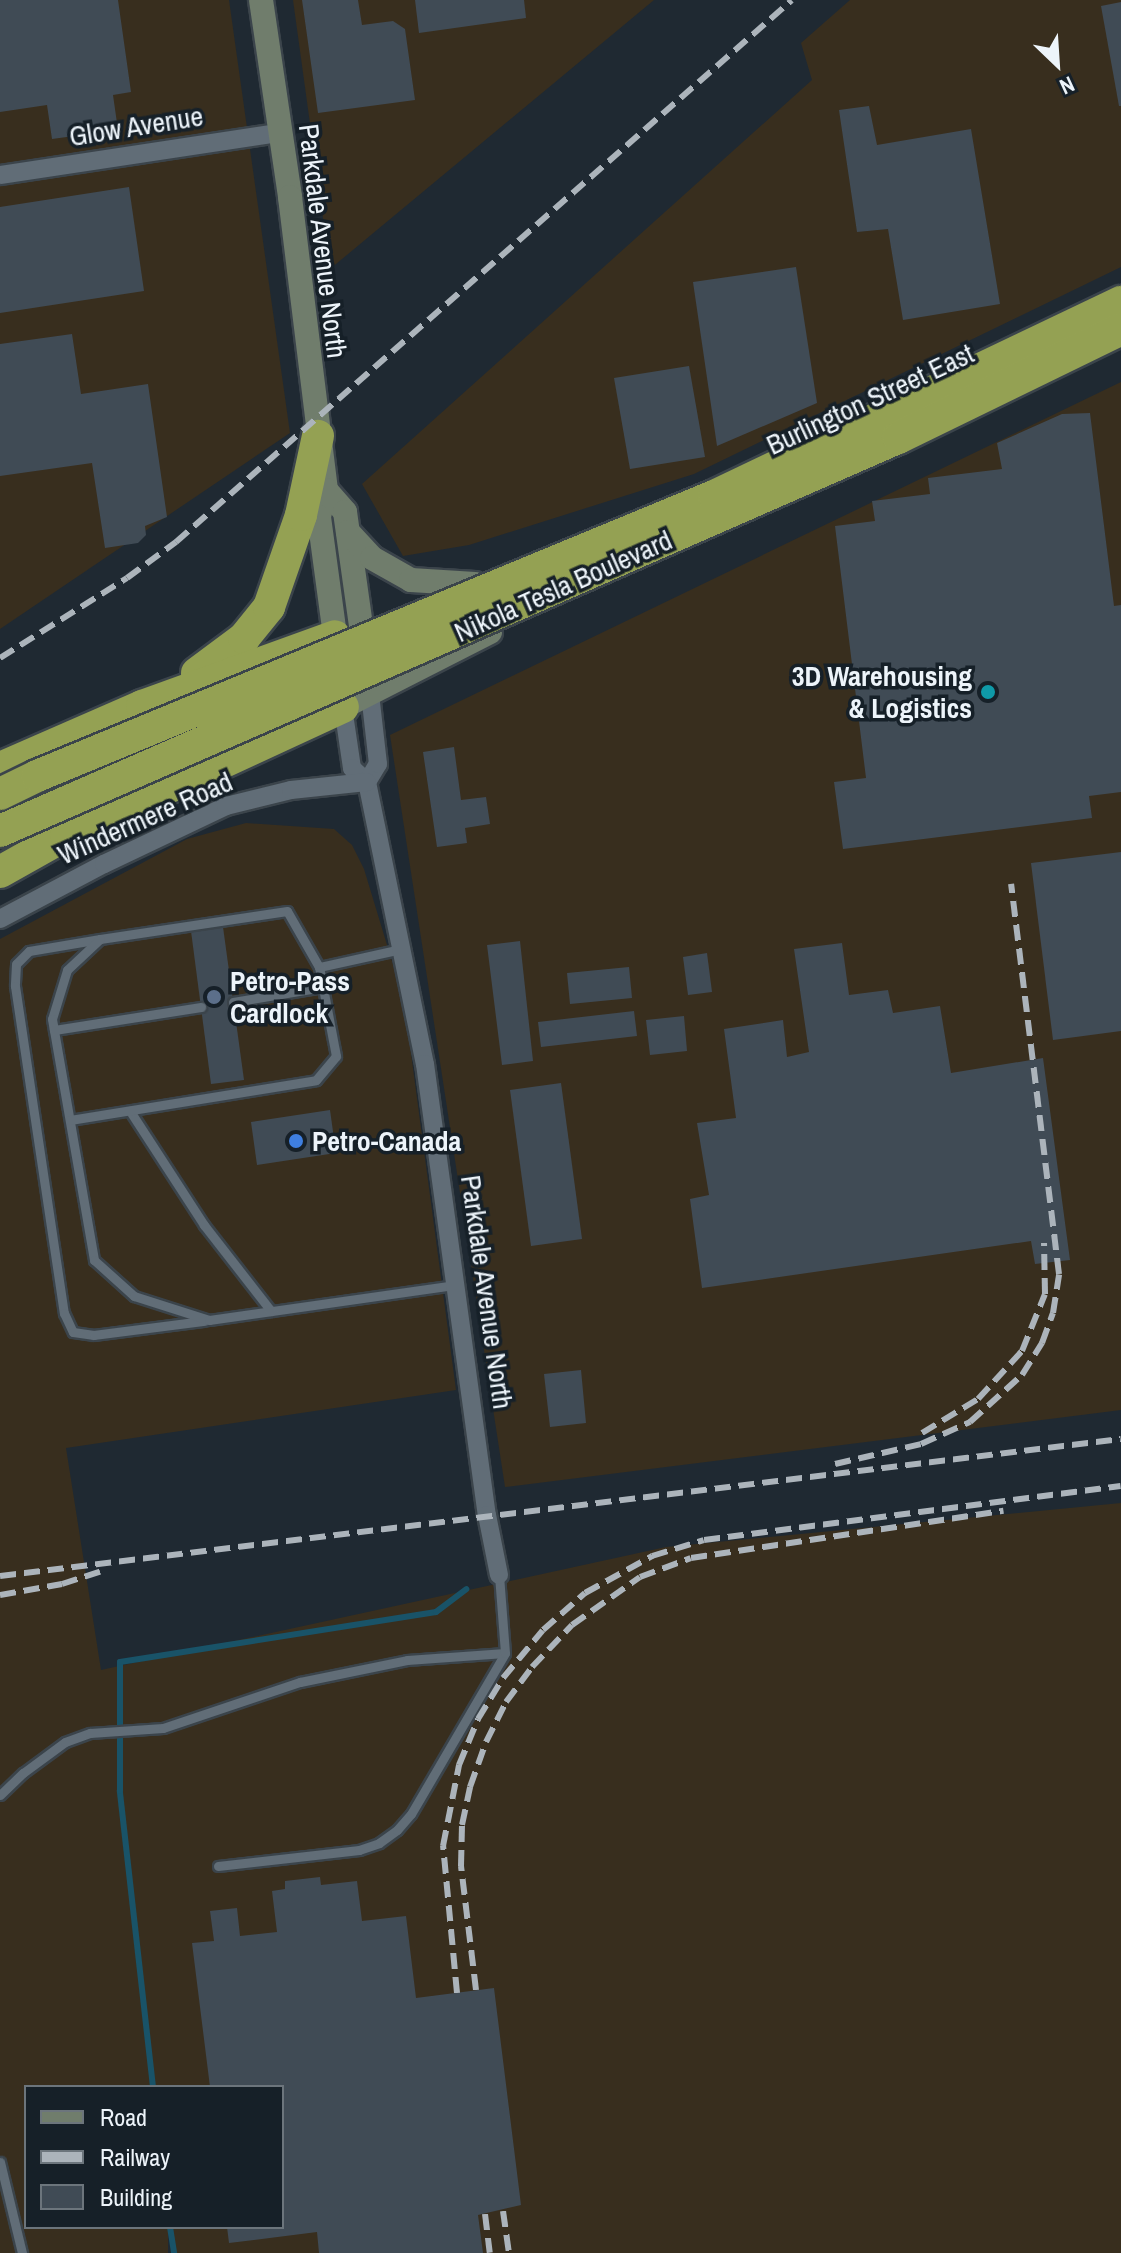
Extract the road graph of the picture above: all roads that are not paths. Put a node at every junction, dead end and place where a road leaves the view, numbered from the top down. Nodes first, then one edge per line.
1 (261, 0) edge
2 (279, 133) junction
3 (0, 175) edge
4 (1121, 302) edge
5 (1121, 314) edge
6 (1121, 329) edge
7 (318, 436) junction
8 (326, 490) junction
9 (348, 532) junction
10 (644, 537) junction
11 (573, 549) junction
12 (475, 584) junction
13 (348, 631) junction
14 (352, 665) junction
15 (356, 700) junction
16 (142, 706) junction
17 (211, 766) junction
18 (0, 768) edge
19 (367, 782) junction
20 (0, 794) edge
21 (0, 831) edge
22 (0, 872) edge
23 (0, 919) edge
24 (100, 939) junction
25 (401, 949) junction
26 (319, 967) junction
27 (323, 987) junction
28 (233, 1002) dead end
29 (201, 1007) dead end
30 (54, 1030) junction
31 (130, 1111) junction
32 (70, 1120) junction
33 (456, 1285) junction
34 (271, 1311) junction
35 (209, 1320) junction
36 (499, 1575) joint
37 (505, 1653) junction
38 (0, 1795) edge
39 (218, 1866) dead end
40 (0, 2162) edge
41 (22, 2253) edge

1 - 2 main road, Parkdale Avenue North
2 - 3 street, Glow Avenue
2 - 7 main road, Parkdale Avenue North
4 - 20 highway, Nikola Tesla Boulevard, bridge
5 - 10 main road, Burlington Street East
6 - 21 highway, Nikola Tesla Boulevard, bridge
7 - 8 main road, Parkdale Avenue North
7 - 16 highway
8 - 9 main road, Parkdale Avenue North
8 - 13 main road, Parkdale Avenue North
9 - 12 main road
9 - 13 main road, Parkdale Avenue North
10 - 11 main road, Burlington Street East
10 - 15 main road, Burlington Street East
11 - 12 main road, Burlington Street East
11 - 14 main road
12 - 13 main road, Burlington Street East
13 - 14 highway
13 - 16 highway
14 - 15 main road, Parkdale Avenue North
14 - 17 highway
15 - 17 highway
15 - 19 street, Parkdale Avenue North
15 - 19 street, Parkdale Avenue North
16 - 18 highway
17 - 22 highway
19 - 23 street, Windermere Road
19 - 25 street, Parkdale Avenue North
24 - 26 lane
24 - 30 lane
24 - 35 lane
25 - 26 lane
25 - 33 street, Parkdale Avenue North
26 - 27 lane
27 - 28 lane
27 - 31 lane
29 - 30 lane
30 - 32 lane
31 - 32 lane
31 - 34 lane
32 - 35 lane
33 - 34 lane
33 - 36 street, Parkdale Avenue North
34 - 35 lane
36 - 37 lane
37 - 38 lane
37 - 39 lane
40 - 41 lane

